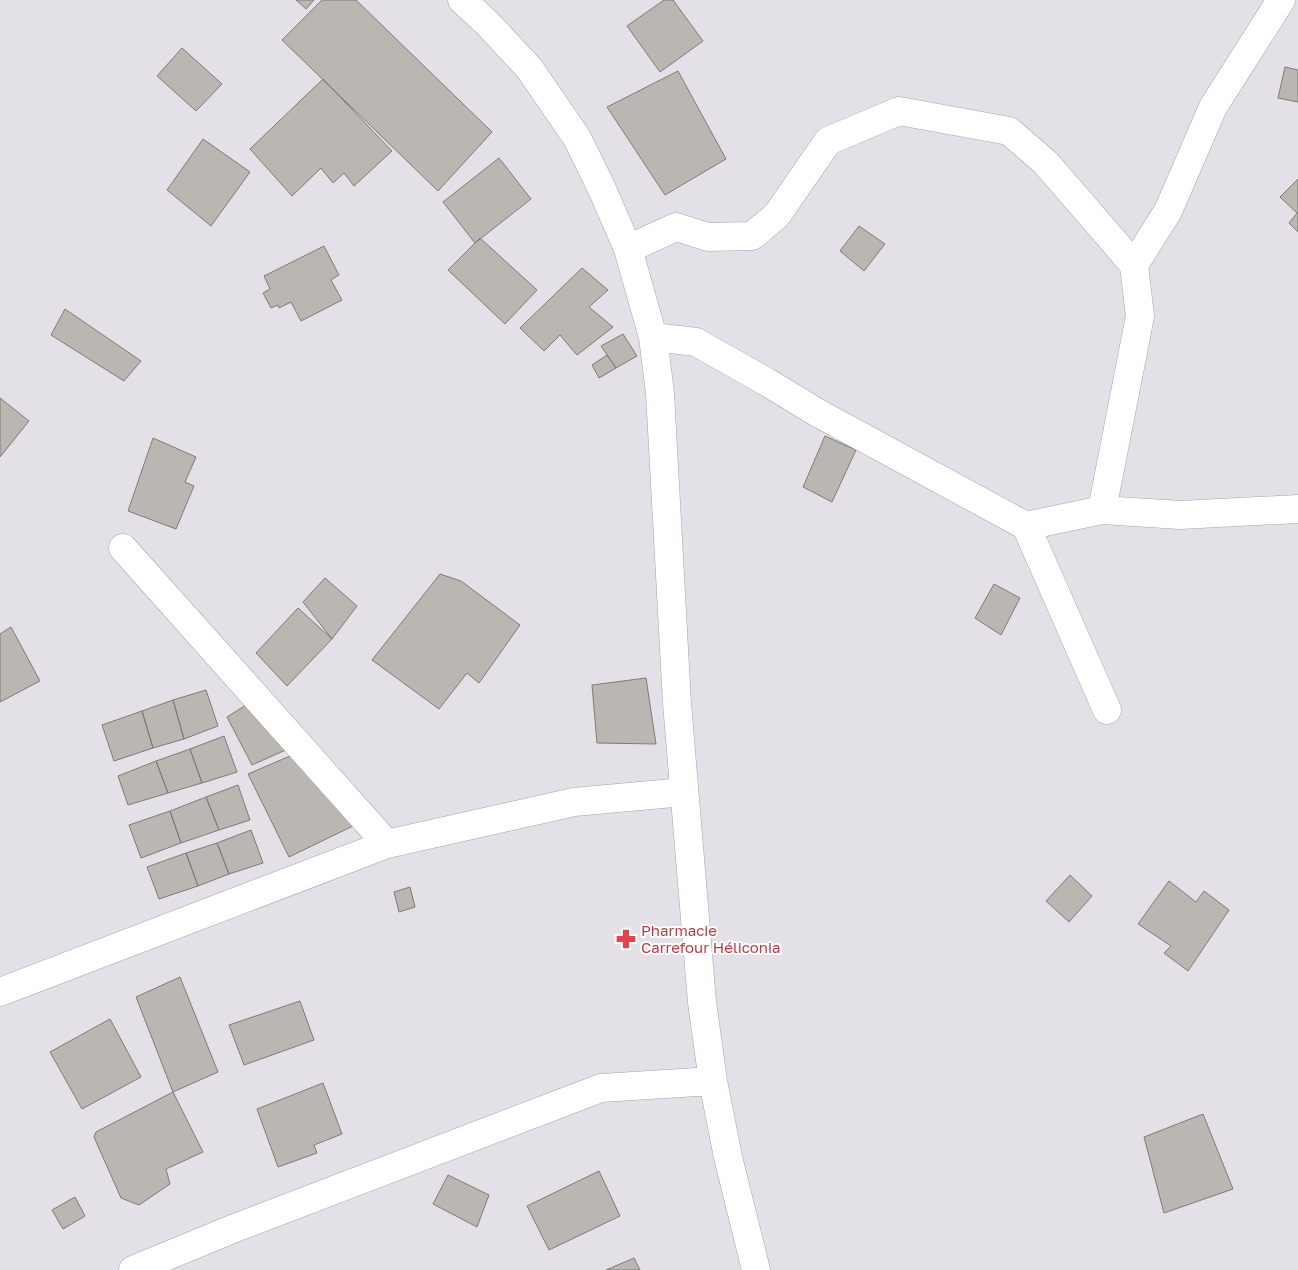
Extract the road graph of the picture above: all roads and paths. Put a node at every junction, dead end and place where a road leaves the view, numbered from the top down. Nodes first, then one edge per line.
1 (462, 0) edge
2 (1281, 0) edge
3 (628, 249) junction
4 (1134, 265) junction
5 (652, 337) junction
6 (1298, 509) edge
7 (1102, 510) junction
8 (1026, 526) junction
9 (123, 548) dead end
10 (1107, 710) dead end
11 (684, 792) junction
12 (387, 844) junction
13 (0, 992) edge
14 (713, 1081) junction
15 (133, 1270) edge
16 (756, 1270) edge

1 - 3 street
2 - 4 street
3 - 4 street
3 - 5 street
4 - 7 street
5 - 8 street
5 - 11 street
6 - 7 street
7 - 8 street
8 - 10 street
9 - 12 street
11 - 12 street
11 - 14 street
12 - 13 street
14 - 15 street
14 - 16 street

